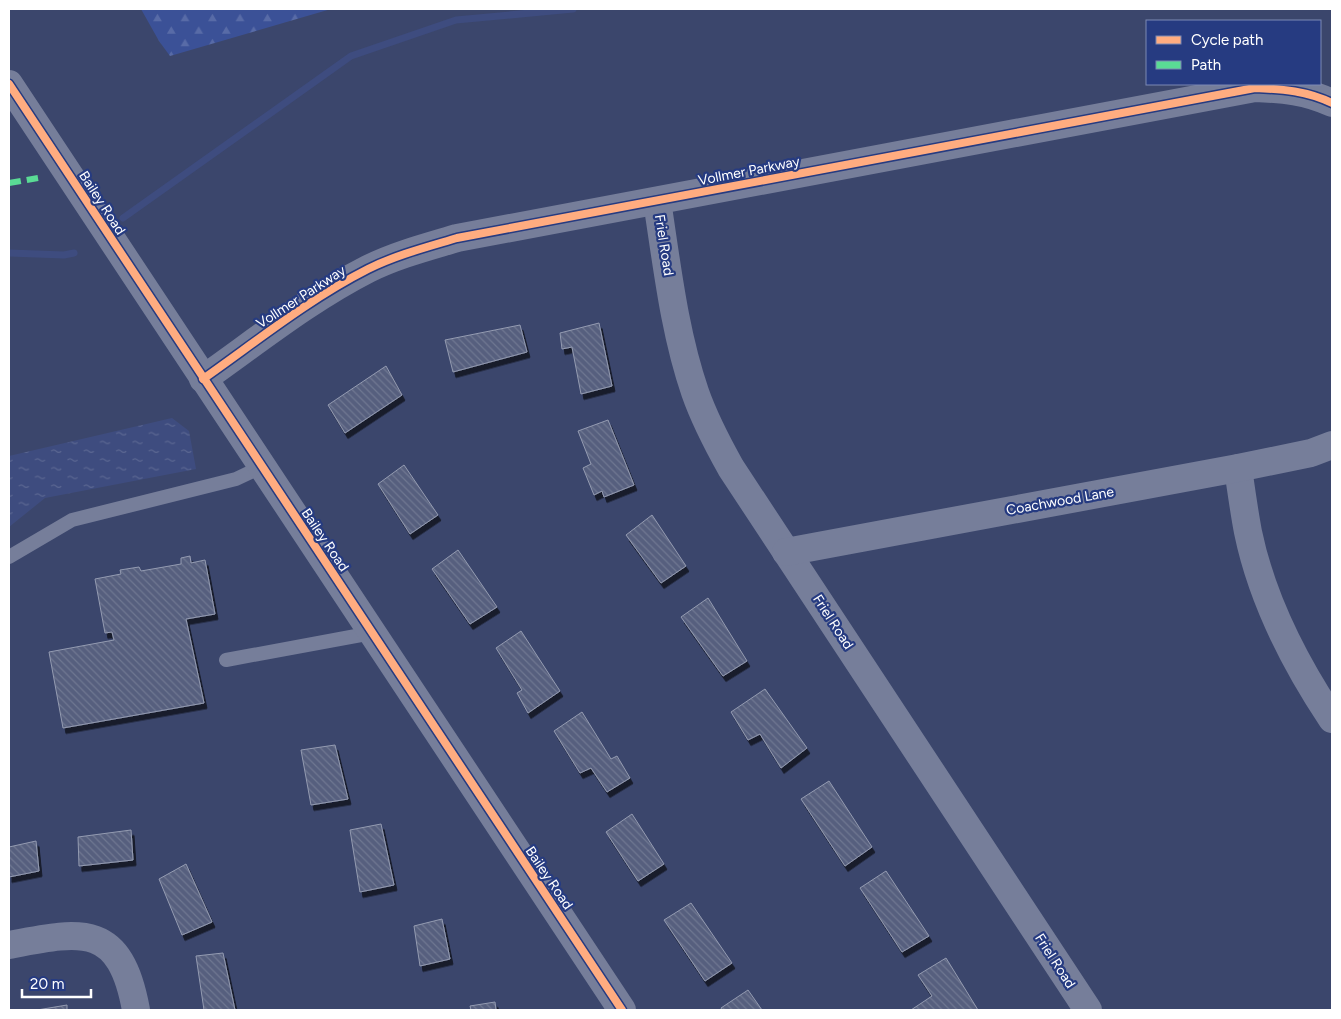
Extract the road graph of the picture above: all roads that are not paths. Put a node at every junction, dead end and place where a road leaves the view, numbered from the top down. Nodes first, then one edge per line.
1 (9, 84) edge
2 (1332, 102) edge
3 (657, 201) junction
4 (203, 379) junction
5 (1332, 445) edge
6 (261, 466) junction
7 (1238, 468) junction
8 (786, 552) junction
9 (9, 558) edge
10 (372, 633) junction
11 (226, 660) dead end
12 (1332, 720) edge
13 (9, 945) edge
14 (136, 1010) edge
15 (622, 1010) edge
16 (1088, 1010) edge

1 - 4 street, Bailey Road
2 - 3 street, Vollmer Parkway
3 - 4 street, Vollmer Parkway
3 - 8 street, Friel Road
4 - 6 street, Bailey Road
5 - 7 street, Coachwood Lane
6 - 9 lane
6 - 10 street, Bailey Road
7 - 8 street, Coachwood Lane
7 - 12 street
8 - 16 street, Friel Road
10 - 11 lane
10 - 15 street, Bailey Road
13 - 14 street

